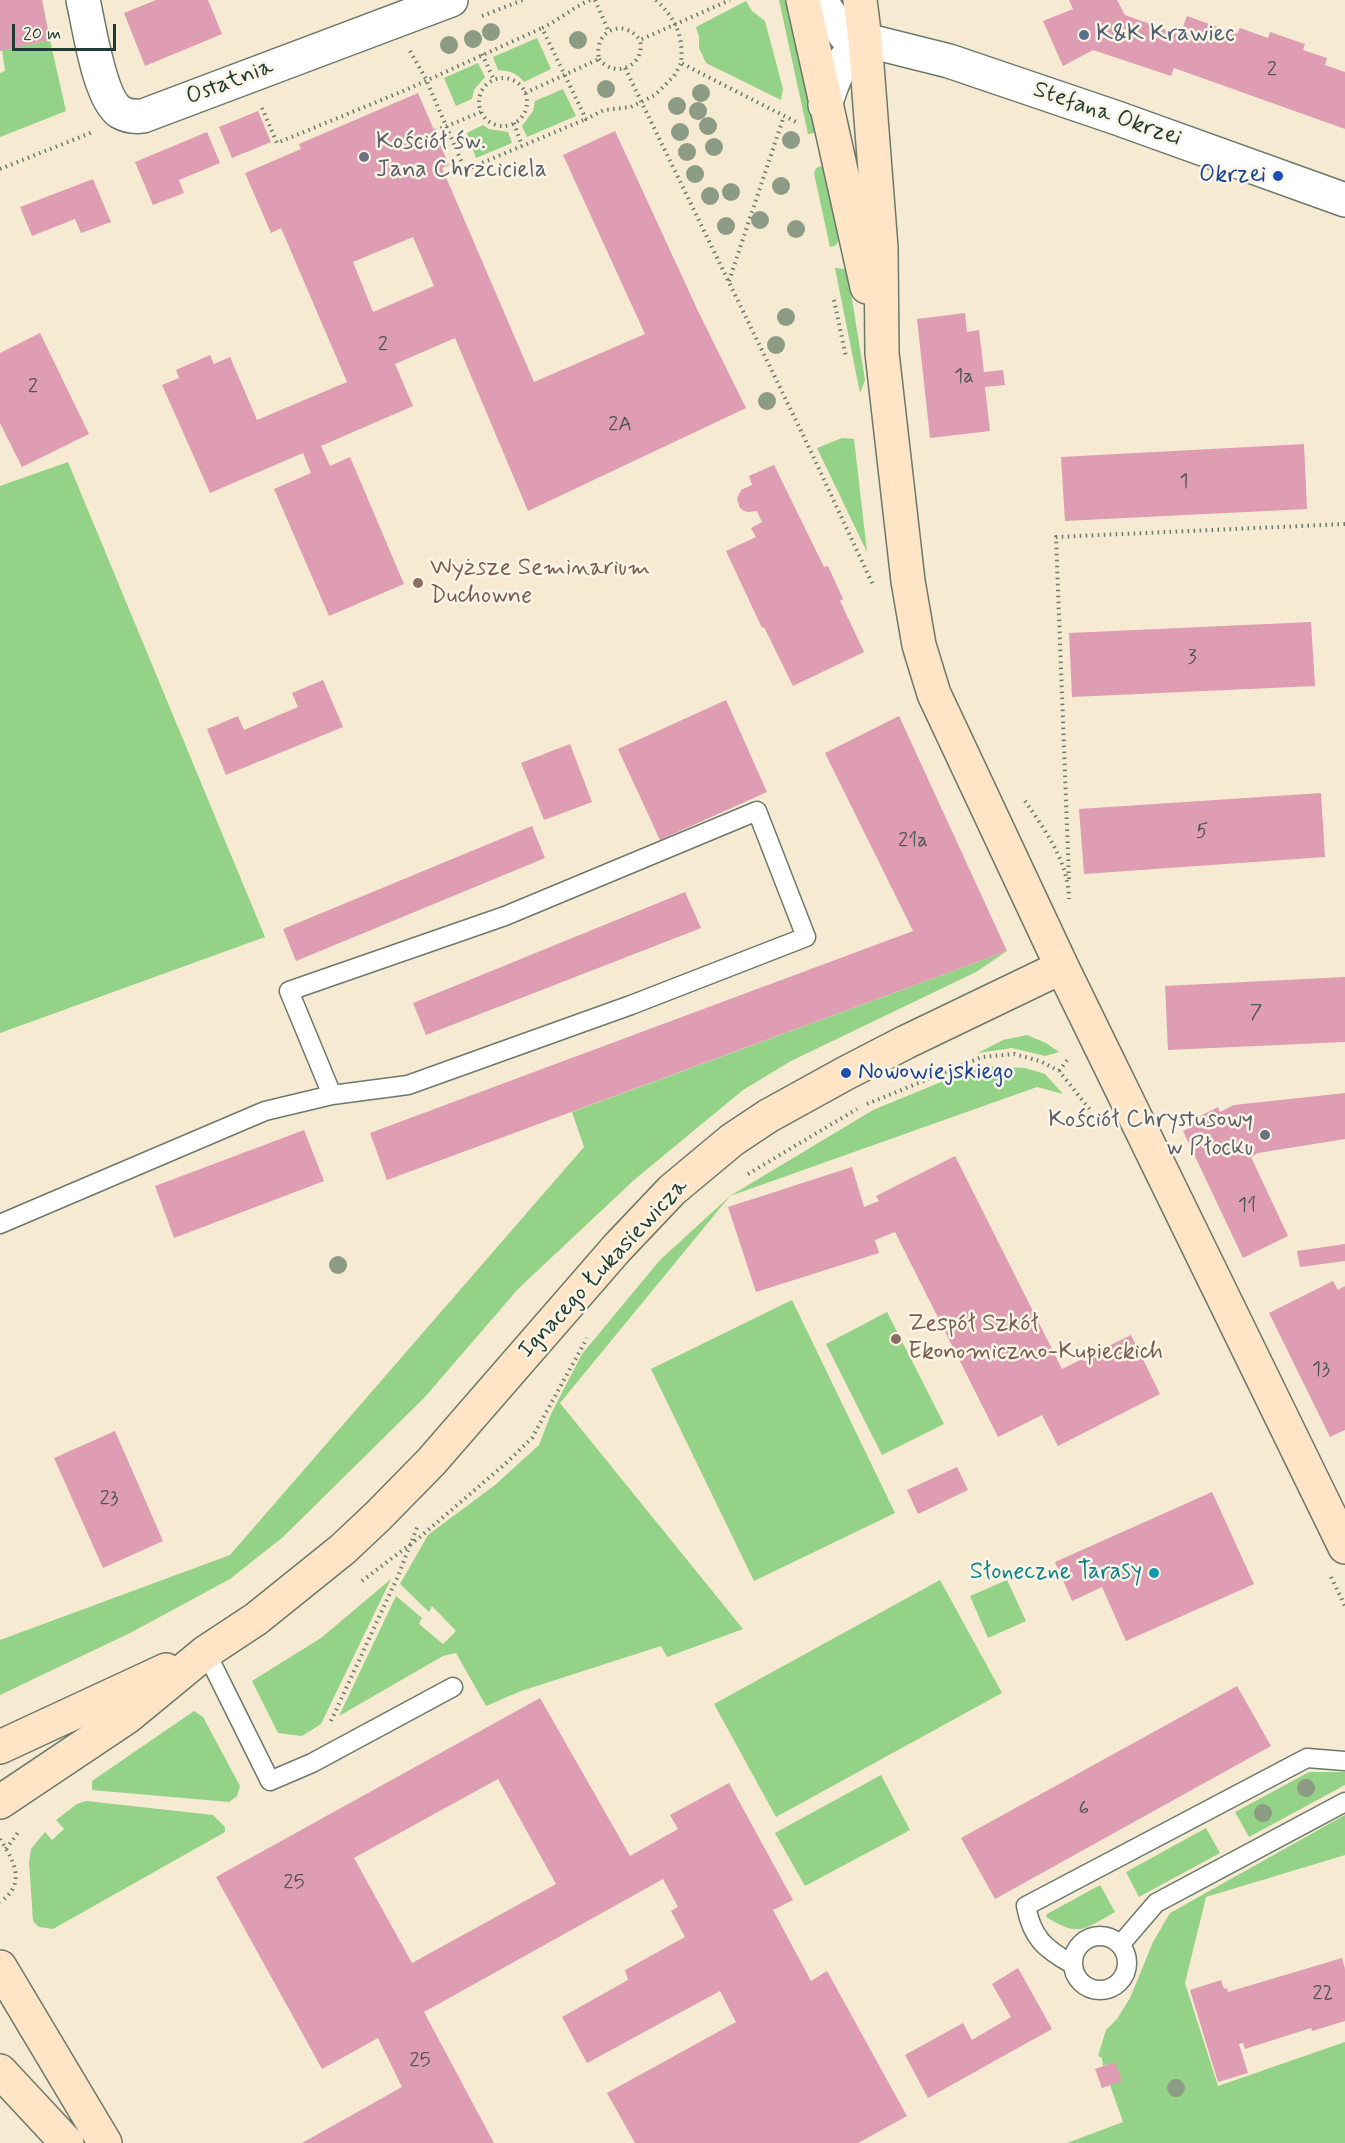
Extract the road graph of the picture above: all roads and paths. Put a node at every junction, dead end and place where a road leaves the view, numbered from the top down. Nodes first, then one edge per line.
1 (84, 0) edge
2 (451, 0) edge
3 (590, 0) edge
4 (595, 0) edge
5 (656, 0) edge
6 (730, 0) edge
7 (803, 0) edge
8 (822, 0) edge
9 (860, 0) edge
10 (397, 20) junction
11 (676, 24) junction
12 (542, 28) junction
13 (609, 32) junction
14 (640, 40) junction
15 (866, 40) junction
16 (482, 54) junction
17 (599, 59) junction
18 (681, 63) junction
19 (625, 68) junction
20 (564, 75) junction
21 (249, 76) junction
22 (426, 79) junction
23 (494, 80) junction
24 (525, 93) junction
25 (642, 102) junction
26 (825, 105) junction
27 (481, 112) junction
28 (784, 116) junction
29 (133, 117) junction
30 (586, 119) junction
31 (514, 123) junction
32 (446, 127) junction
33 (435, 131) dead end
34 (799, 133) dead end
35 (522, 146) junction
36 (0, 169) edge
37 (1345, 200) edge
38 (729, 282) junction
39 (832, 294) dead end
40 (882, 353) junction
41 (847, 362) dead end
42 (1345, 524) edge
43 (873, 586) dead end
44 (1069, 886) dead end
45 (1062, 967) junction
46 (332, 1095) junction
47 (1094, 1113) dead end
48 (745, 1176) dead end
49 (0, 1224) edge
50 (594, 1329) dead end
51 (419, 1522) dead end
52 (412, 1543) junction
53 (1336, 1557) edge
54 (357, 1585) dead end
55 (1345, 1606) edge
56 (206, 1652) junction
57 (453, 1688) dead end
58 (0, 1747) edge
59 (1345, 1761) edge
60 (312, 1762) junction
61 (0, 1802) edge
62 (1345, 1802) edge
63 (19, 1831) dead end
64 (0, 1839) edge
65 (6, 1849) junction
66 (0, 1902) edge
67 (1120, 1945) junction
68 (1072, 1964) junction
69 (0, 1967) edge
70 (0, 2071) edge
71 (67, 2143) edge
72 (105, 2143) edge

1 - 29 street
2 - 10 street, Ostatnia
3 - 12 path
4 - 13 path
5 - 11 path
6 - 11 path
7 - 26 street
8 - 15 street, Stefana Okrzei
9 - 15 street
10 - 21 street, Ostatnia
10 - 22 path
11 - 14 path
11 - 18 path
12 - 16 path
12 - 20 path
13 - 14 path
13 - 17 path
14 - 19 path
15 - 26 street
15 - 37 street, Stefana Okrzei
15 - 40 street
16 - 22 path
16 - 23 path
17 - 19 path
17 - 20 path
18 - 25 path
18 - 28 path
19 - 25 path
20 - 24 path
20 - 30 path
21 - 22 path
21 - 29 street, Ostatnia
22 - 32 path
23 - 24 path
23 - 27 path
24 - 31 path
25 - 30 path
25 - 38 path
26 - 40 street
27 - 31 path
27 - 32 path
28 - 34 path
28 - 38 path
29 - 36 path
30 - 35 path
31 - 35 path
32 - 33 path
32 - 35 path
38 - 43 path
39 - 41 path
40 - 45 street
42 - 44 path
45 - 53 street
45 - 56 street, Ignacego Łukasiewicza
46 - 46 lane
46 - 49 lane
47 - 48 path
50 - 52 path
51 - 52 path
52 - 54 path
52 - 60 path
53 - 55 path
56 - 58 street, Ignacego Łukasiewicza
56 - 60 lane
56 - 61 street, Ignacego Łukasiewicza
57 - 60 lane
59 - 68 lane
62 - 67 lane
63 - 65 path
64 - 65 path
65 - 66 path
67 - 68 lane
67 - 68 lane
69 - 72 street
70 - 71 street

